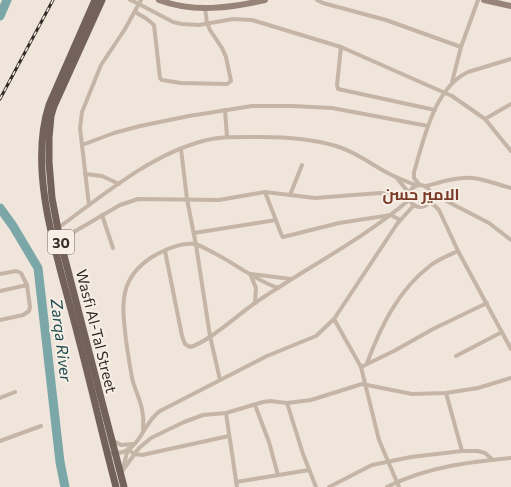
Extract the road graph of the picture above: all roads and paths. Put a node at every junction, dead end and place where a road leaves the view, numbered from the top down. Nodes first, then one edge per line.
1 (95, 0) edge
2 (102, 0) edge
3 (130, 0) edge
4 (159, 0) edge
5 (265, 0) edge
6 (317, 0) edge
7 (478, 0) edge
8 (484, 0) edge
9 (140, 2) edge
10 (511, 6) edge
11 (205, 8) junction
12 (135, 12) junction
13 (208, 23) junction
14 (341, 47) junction
15 (461, 47) junction
16 (511, 59) edge
17 (451, 84) junction
18 (444, 92) junction
19 (511, 104) edge
20 (226, 110) junction
21 (435, 110) junction
22 (485, 119) junction
23 (428, 126) junction
24 (227, 137) junction
25 (511, 142) edge
26 (506, 144) junction
27 (82, 145) junction
28 (181, 149) junction
29 (511, 151) edge
30 (302, 165) dead end
31 (85, 174) junction
32 (396, 177) junction
33 (118, 184) junction
34 (417, 185) junction
35 (426, 186) junction
36 (511, 188) edge
37 (266, 192) junction
38 (431, 194) junction
39 (290, 195) junction
40 (409, 196) junction
41 (187, 199) junction
42 (429, 202) junction
43 (89, 205) junction
44 (414, 205) junction
45 (102, 215) junction
46 (391, 215) junction
47 (276, 220) junction
48 (400, 220) junction
49 (58, 228) junction
50 (194, 233) junction
51 (60, 240) junction
52 (511, 240) edge
53 (196, 245) junction
54 (114, 248) dead end
55 (165, 251) junction
56 (458, 251) junction
57 (0, 274) edge
58 (250, 274) junction
59 (291, 279) junction
60 (27, 285) junction
61 (278, 288) junction
62 (0, 291) edge
63 (255, 303) junction
64 (487, 303) junction
65 (334, 319) junction
66 (0, 320) edge
67 (502, 332) junction
68 (210, 336) junction
69 (511, 349) edge
70 (456, 356) dead end
71 (367, 363) junction
72 (361, 367) junction
73 (511, 378) edge
74 (220, 380) junction
75 (366, 384) junction
76 (15, 392) dead end
77 (446, 393) junction
78 (0, 398) edge
79 (287, 403) junction
80 (255, 405) junction
81 (226, 413) junction
82 (41, 426) dead end
83 (143, 432) junction
84 (229, 436) junction
85 (112, 440) junction
86 (0, 441) edge
87 (134, 444) junction
88 (128, 449) junction
89 (462, 451) junction
90 (115, 453) junction
91 (107, 454) junction
92 (134, 454) junction
93 (511, 458) edge
94 (493, 460) junction
95 (387, 461) junction
96 (123, 470) junction
97 (309, 470) junction
98 (278, 475) junction
99 (397, 482) junction
100 (123, 484) edge
101 (236, 485) edge
102 (116, 487) edge
103 (316, 487) edge
104 (329, 487) edge
105 (387, 487) edge
106 (400, 487) edge

1 - 91 main road, Wasfi Al-Tal Street / 30
2 - 49 main road, Wasfi Al-Tal Street / 30
3 - 9 street
4 - 11 street
5 - 11 street
6 - 15 street
7 - 15 street
8 - 10 street
9 - 12 street
9 - 13 street
11 - 13 street
12 - 13 street
12 - 27 street
13 - 14 street
14 - 18 street
14 - 21 street
15 - 17 street
16 - 17 street
17 - 18 street
18 - 21 street
18 - 22 street
19 - 22 street
20 - 23 street
20 - 24 street
20 - 27 street
21 - 23 street
22 - 26 street
23 - 34 street
24 - 28 street
24 - 32 street
25 - 26 street
26 - 29 street
27 - 31 street
28 - 33 street
28 - 41 street
30 - 39 street
31 - 33 street
31 - 43 street
32 - 34 street
32 - 40 street
33 - 43 street
34 - 35 street
34 - 40 street
35 - 36 street
35 - 38 street
37 - 39 street
37 - 41 street
37 - 47 street
38 - 42 street
38 - 52 street
39 - 40 street
40 - 44 street
40 - 46 street
41 - 45 street
41 - 50 street
42 - 44 street
42 - 56 street
43 - 49 street
44 - 48 street
45 - 51 street
45 - 54 street
46 - 47 street
46 - 48 street
46 - 59 street
47 - 50 street
48 - 65 street
49 - 51 main road, Wasfi Al-Tal Street / 30
50 - 53 street
51 - 85 main road, Wasfi Al-Tal Street / 30
53 - 55 street
53 - 58 street
53 - 68 street
55 - 68 street
55 - 83 street
56 - 64 street
56 - 71 street
57 - 60 street
58 - 59 street
58 - 61 street
58 - 63 street
59 - 61 street
60 - 62 street
60 - 66 street
61 - 63 street
63 - 68 street
64 - 67 street
64 - 71 street
65 - 72 street
65 - 74 street
67 - 69 street
67 - 70 street
68 - 74 street
71 - 72 street
72 - 75 street
73 - 77 street
74 - 83 street
75 - 77 street
75 - 79 street
75 - 95 street
76 - 78 street
77 - 89 street
79 - 80 street
79 - 97 street
80 - 81 street
80 - 98 street
81 - 84 street
81 - 92 street
82 - 86 street
83 - 87 street
84 - 92 street
84 - 101 street
85 - 87 street
85 - 90 main road, Wasfi Al-Tal Street / 30
87 - 88 street
88 - 90 street
88 - 92 street
88 - 96 street
89 - 94 street
89 - 95 street
90 - 91 street
90 - 100 main road, Wasfi Al-Tal Street / 30
91 - 102 main road, Wasfi Al-Tal Street / 30
92 - 96 street
93 - 94 street
94 - 99 street
95 - 99 street
95 - 104 street
96 - 100 street
97 - 98 street
97 - 103 street
98 - 101 street
99 - 105 street
99 - 106 street

